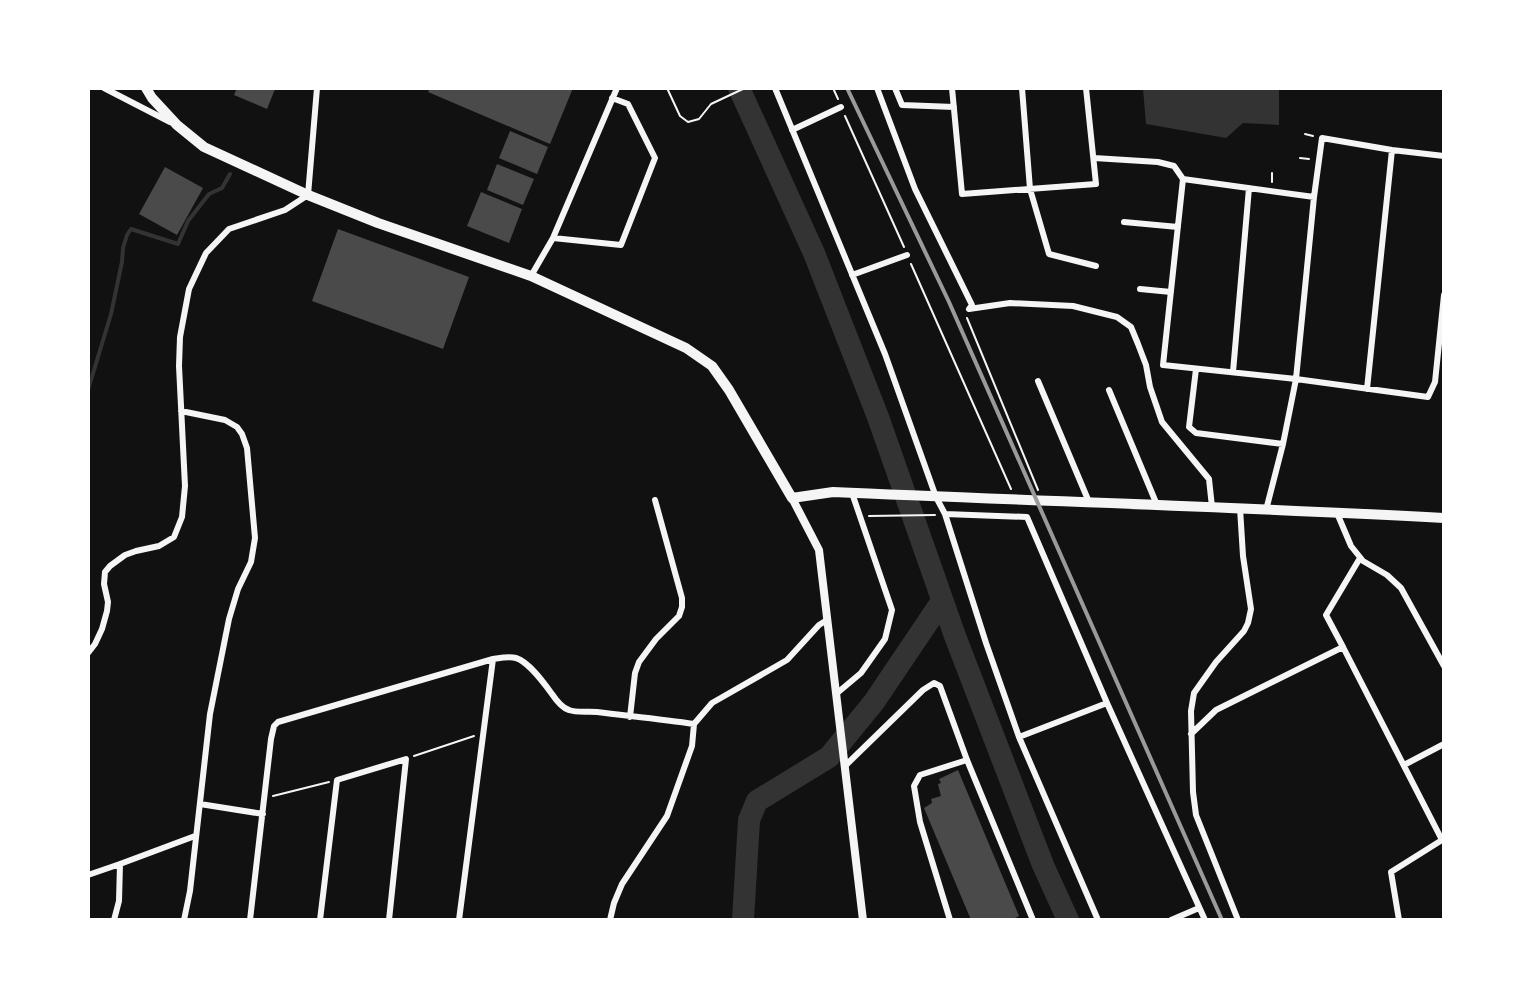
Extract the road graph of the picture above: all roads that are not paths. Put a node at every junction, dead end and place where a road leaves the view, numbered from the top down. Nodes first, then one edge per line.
1 (104, 88) edge
2 (146, 88) edge
3 (317, 88) edge
4 (616, 88) edge
5 (775, 88) edge
6 (877, 88) edge
7 (895, 88) edge
8 (952, 88) edge
9 (1022, 88) edge
10 (1086, 88) edge
11 (612, 98) junction
12 (954, 106) junction
13 (841, 107) road end
14 (177, 125) junction
15 (792, 130) junction
16 (1392, 150) junction
17 (1443, 156) edge
18 (1094, 158) junction
19 (1183, 179) junction
20 (1249, 188) junction
21 (1030, 189) junction
22 (308, 195) junction
23 (1314, 197) junction
24 (1124, 222) dead end
25 (1178, 227) junction
26 (553, 238) junction
27 (907, 255) road end
28 (1096, 266) dead end
29 (852, 275) junction
30 (531, 276) junction
31 (1140, 289) dead end
32 (1171, 292) junction
33 (1443, 295) edge
34 (1196, 369) junction
35 (1233, 372) junction
36 (1296, 379) junction
37 (1038, 381) dead end
38 (1367, 389) junction
39 (1109, 390) dead end
40 (182, 411) junction
41 (1283, 444) junction
42 (857, 493) junction
43 (933, 496) junction
44 (792, 498) junction
45 (655, 500) dead end
46 (1090, 503) junction
47 (1156, 505) junction
48 (1212, 507) junction
49 (1240, 508) junction
50 (1266, 510) junction
51 (1336, 513) junction
52 (945, 514) junction
53 (1443, 518) edge
54 (1360, 558) junction
55 (827, 620) junction
56 (1343, 647) junction
57 (88, 653) edge
58 (492, 659) junction
59 (1442, 661) edge
60 (836, 694) junction
61 (1107, 703) junction
62 (630, 717) junction
63 (694, 724) junction
64 (1191, 734) junction
65 (1019, 737) junction
66 (1443, 744) edge
67 (967, 760) junction
68 (1404, 765) junction
69 (844, 766) junction
70 (200, 804) junction
71 (262, 814) junction
72 (195, 836) junction
73 (120, 864) junction
74 (88, 874) edge
75 (1199, 908) junction
76 (114, 920) edge
77 (184, 920) edge
78 (250, 920) edge
79 (320, 920) edge
80 (389, 920) edge
81 (459, 920) edge
82 (610, 920) edge
83 (863, 920) edge
84 (950, 920) edge
85 (1033, 920) edge
86 (1098, 920) edge
87 (1171, 920) edge
88 (1205, 920) edge
89 (1238, 920) edge
90 (1399, 920) edge

1 - 14 street
2 - 14 main road
3 - 22 street
4 - 11 street
5 - 15 street
6 - 48 street
7 - 12 street
8 - 12 street
9 - 21 street
10 - 18 street
11 - 26 street
11 - 26 street
12 - 21 street
13 - 15 street
14 - 22 main road
15 - 29 street
16 - 17 street
16 - 23 street
16 - 38 street
18 - 19 street
18 - 21 street
19 - 20 street
19 - 25 street
20 - 23 street
20 - 35 street
21 - 28 street
22 - 30 main road
22 - 40 street
23 - 36 street
24 - 25 street
25 - 32 street
26 - 30 street
27 - 29 street
29 - 43 street
30 - 44 main road
31 - 32 street
32 - 34 street
33 - 38 street
34 - 35 street
34 - 41 street
35 - 36 street
36 - 38 street
36 - 41 street
37 - 46 street
39 - 47 street
40 - 57 street
40 - 70 street
41 - 50 street
42 - 43 main road
42 - 44 main road
42 - 60 street
43 - 46 main road
43 - 52 street
44 - 55 street
45 - 62 street
46 - 47 main road
47 - 48 main road
48 - 49 main road
49 - 50 main road
49 - 64 street
50 - 51 main road
51 - 53 main road
51 - 54 street
52 - 61 street
52 - 65 street
54 - 56 street
54 - 59 street
55 - 60 street
55 - 63 street
56 - 64 street
56 - 68 street
58 - 62 street
58 - 71 street
58 - 81 street
60 - 69 street
61 - 65 street
61 - 75 street
62 - 63 street
63 - 82 street
64 - 89 street
65 - 86 street
66 - 68 street
67 - 69 street
67 - 84 street
67 - 85 street
68 - 90 street
69 - 83 street
70 - 71 street
70 - 72 street
71 - 78 street
72 - 73 street
72 - 77 street
73 - 74 street
73 - 76 street
75 - 87 street
75 - 88 street
79 - 80 street

